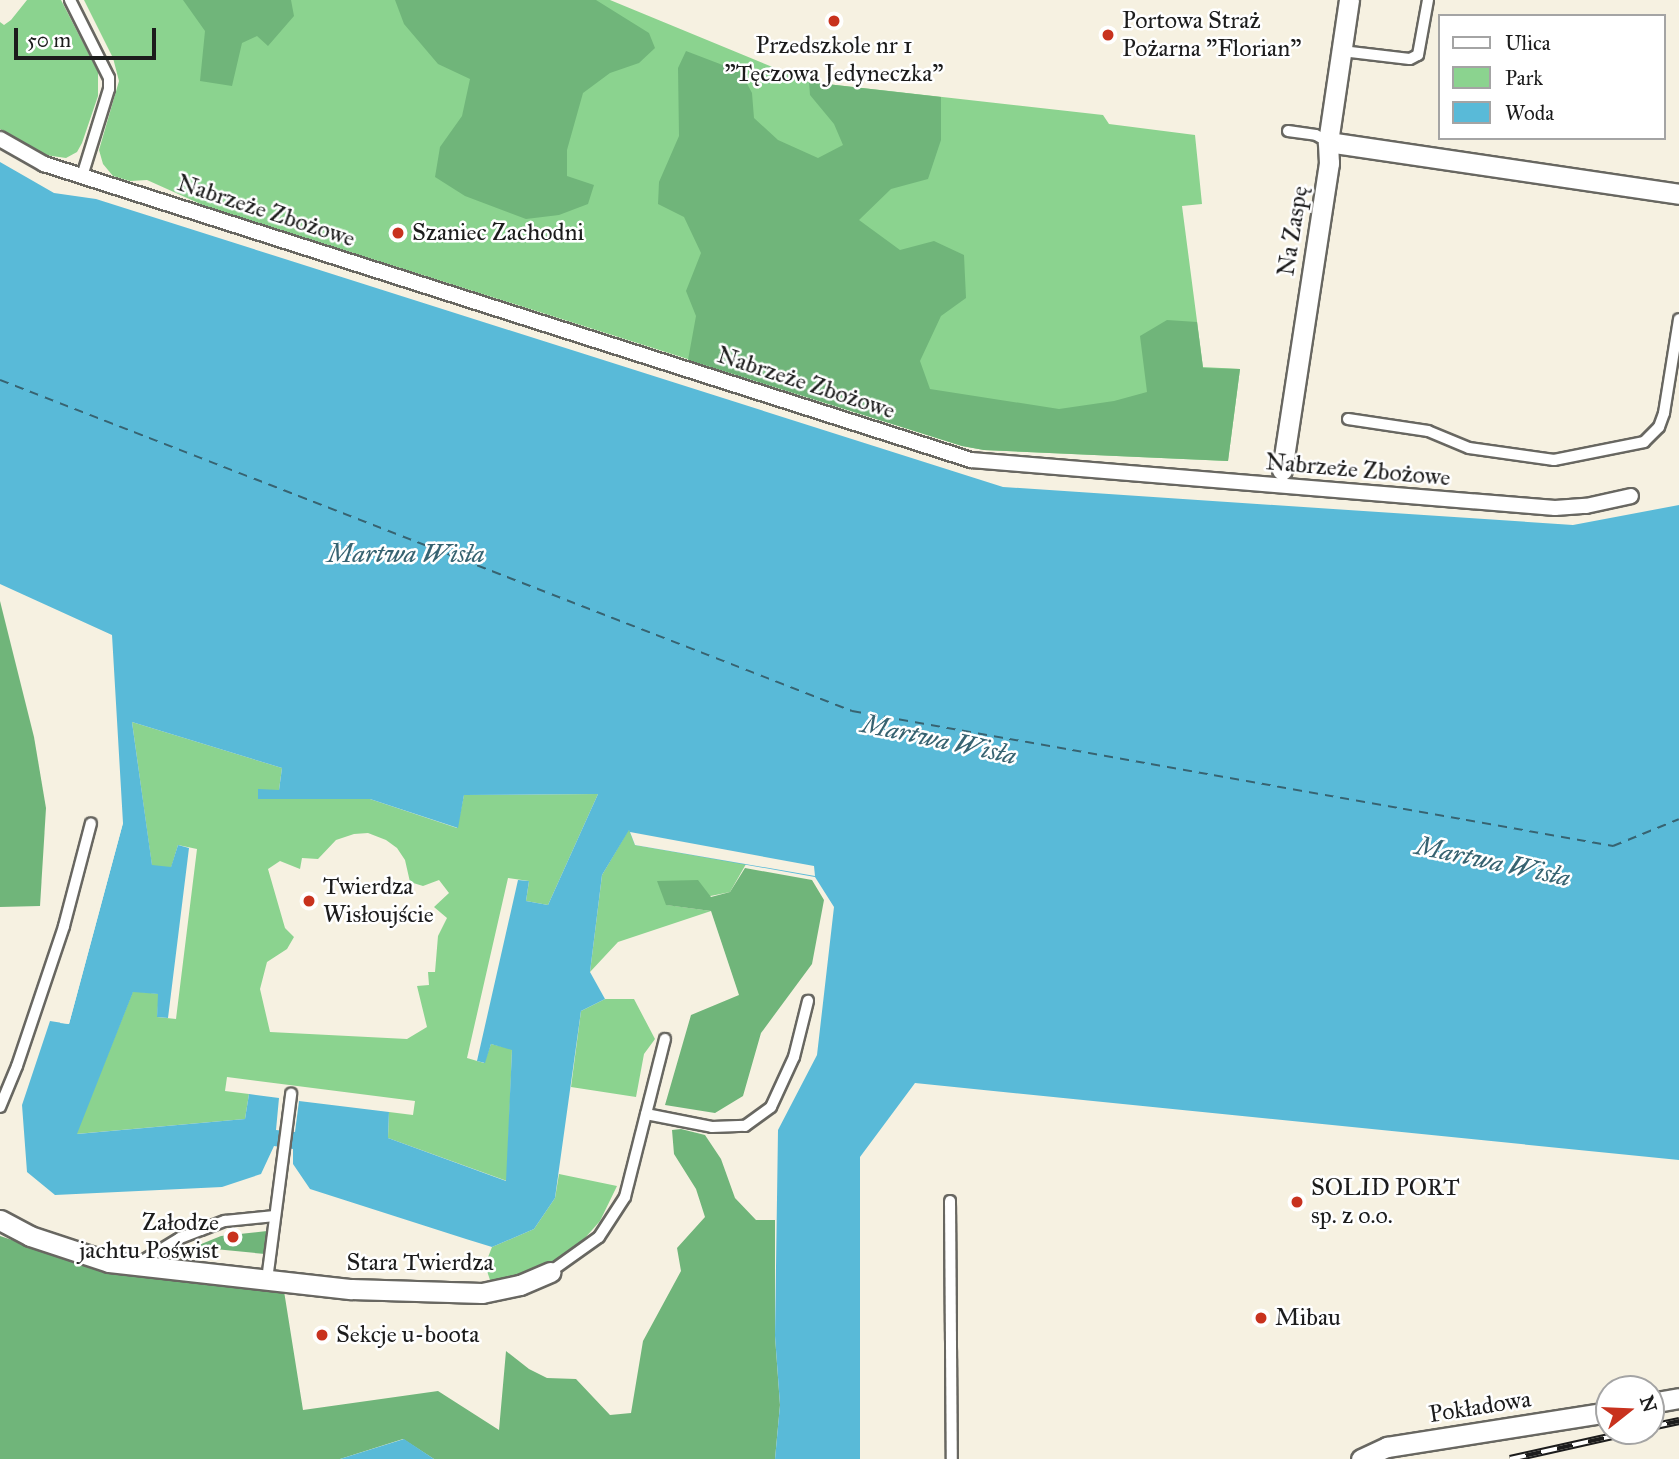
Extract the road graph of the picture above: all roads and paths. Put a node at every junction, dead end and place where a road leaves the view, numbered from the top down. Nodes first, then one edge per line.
1 (70, 0) edge
2 (1349, 0) edge
3 (1428, 0) edge
4 (1342, 51) junction
5 (1288, 131) dead end
6 (0, 139) edge
7 (1328, 142) junction
8 (82, 176) junction
9 (1679, 194) edge
10 (1679, 318) edge
11 (1676, 364) edge
12 (1348, 419) dead end
13 (1280, 478) junction
14 (1631, 496) dead end
15 (90, 823) dead end
16 (808, 1001) dead end
17 (665, 1039) dead end
18 (291, 1094) dead end
19 (0, 1107) edge
20 (646, 1114) junction
21 (950, 1201) dead end
22 (275, 1216) junction
23 (0, 1220) edge
24 (137, 1265) junction
25 (550, 1272) joint
26 (267, 1280) junction
27 (1595, 1414) edge
28 (953, 1459) edge
29 (1361, 1459) edge

1 - 8 lane
2 - 4 street, Na Zaspę
3 - 4 lane
4 - 7 street, Na Zaspę
5 - 7 lane
6 - 8 street, Nabrzeże Zbożowe
7 - 9 street
7 - 13 street, Na Zaspę
8 - 13 street, Nabrzeże Zbożowe
10 - 11 lane
11 - 12 lane
13 - 14 street, Nabrzeże Zbożowe
15 - 19 lane
16 - 20 lane
17 - 20 lane, Stara Twierdza
18 - 22 lane
20 - 25 lane, Stara Twierdza
21 - 28 lane
22 - 24 lane
22 - 26 lane
23 - 24 street, Stara Twierdza
24 - 26 street, Stara Twierdza
25 - 26 street, Stara Twierdza
27 - 29 street, Pokładowa

